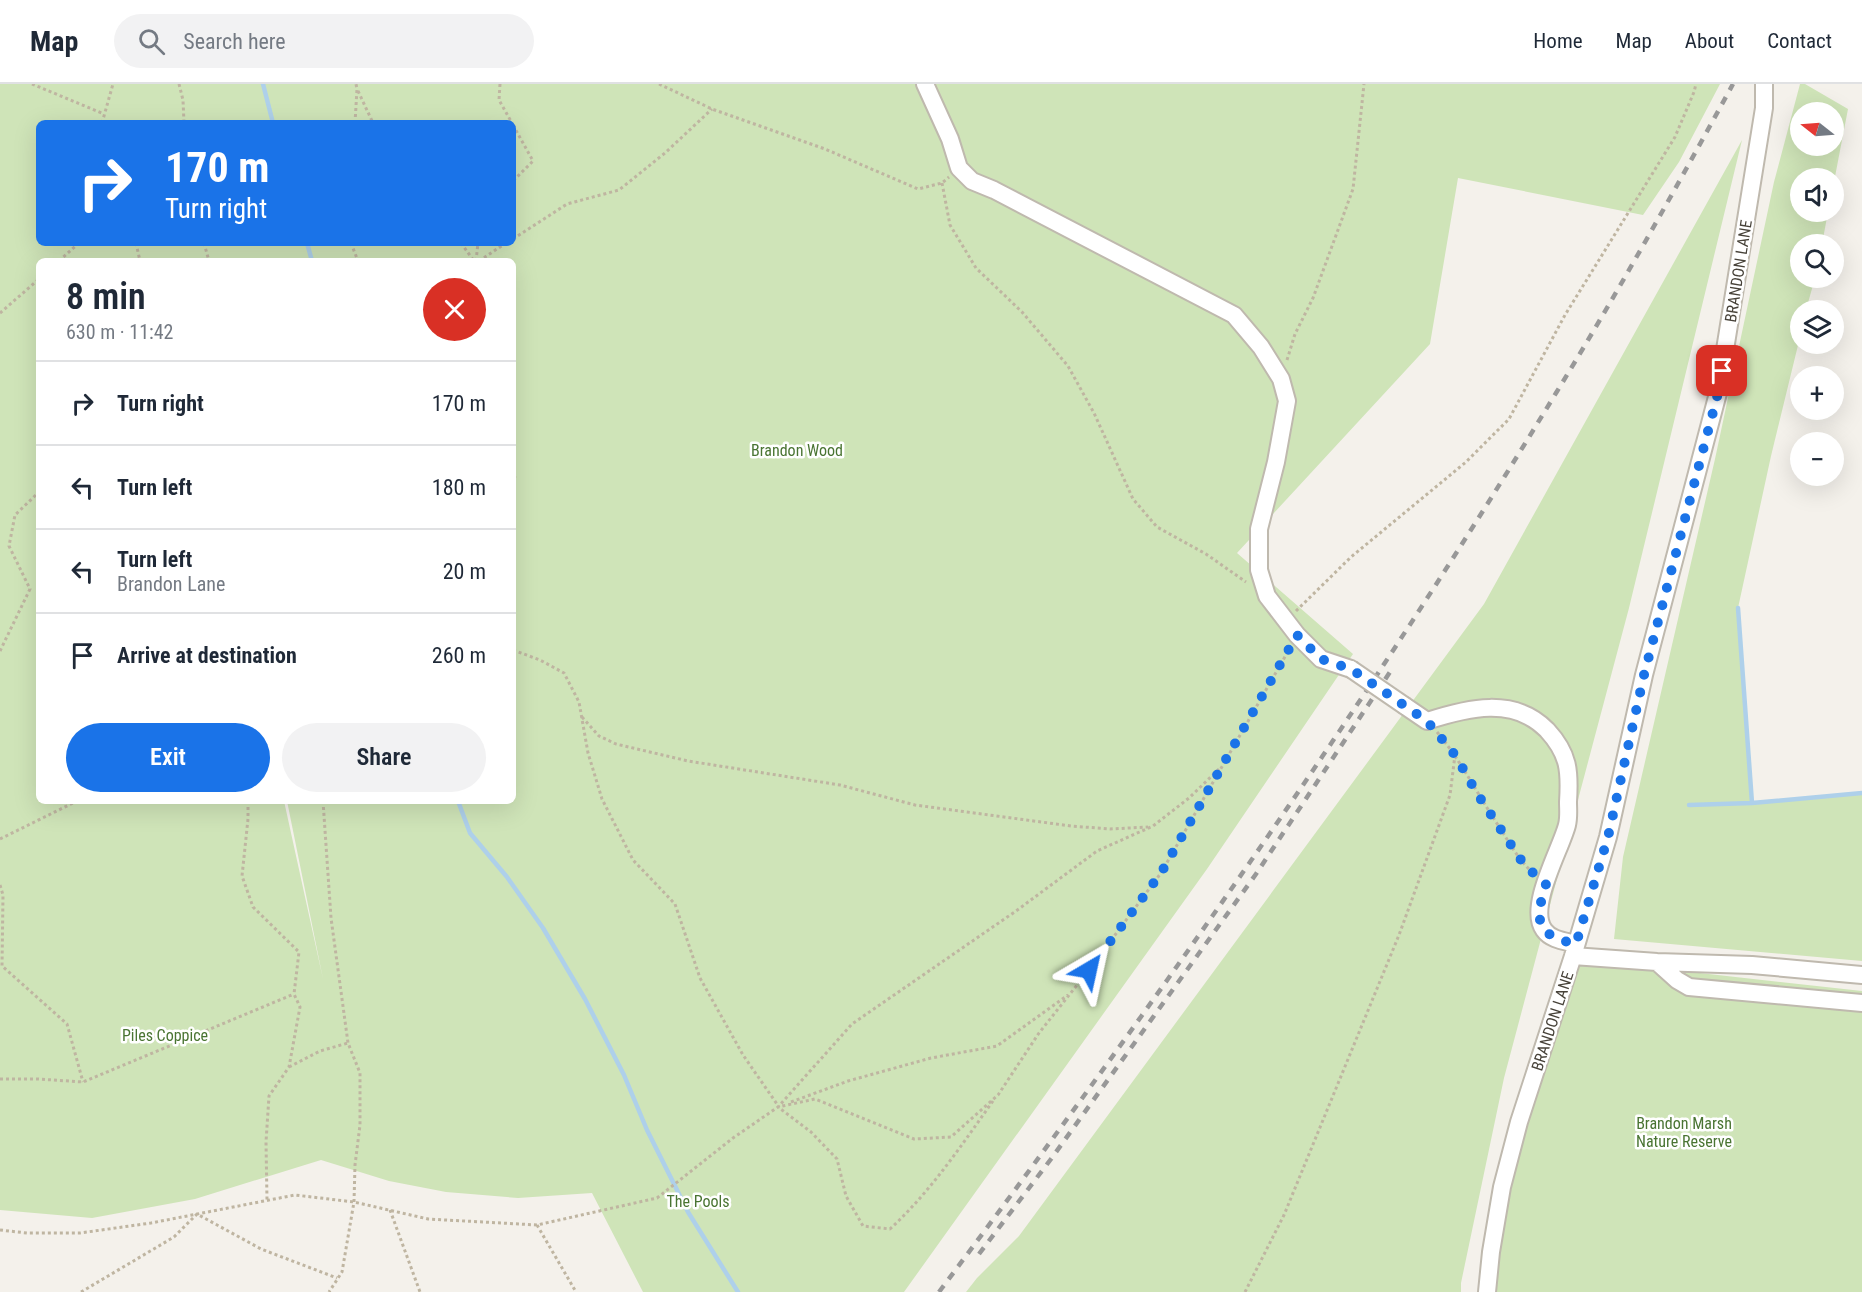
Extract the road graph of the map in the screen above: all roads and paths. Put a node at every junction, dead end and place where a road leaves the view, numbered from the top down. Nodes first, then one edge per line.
1 (32, 84) edge
2 (113, 84) edge
3 (179, 84) edge
4 (356, 84) edge
5 (500, 84) edge
6 (659, 84) edge
7 (925, 84) edge
8 (1365, 84) edge
9 (1696, 84) edge
10 (1764, 84) edge
11 (357, 89) junction
12 (712, 110) junction
13 (104, 114) junction
14 (103, 120) edge
15 (184, 120) edge
16 (355, 120) edge
17 (372, 120) edge
18 (510, 120) edge
19 (516, 131) edge
20 (959, 168) junction
21 (516, 178) edge
22 (942, 183) junction
23 (516, 237) edge
24 (76, 246) edge
25 (464, 246) edge
26 (501, 246) edge
27 (62, 258) edge
28 (474, 258) edge
29 (481, 258) edge
30 (36, 282) edge
31 (0, 313) edge
32 (1281, 379) junction
33 (36, 495) edge
34 (1267, 596) junction
35 (1305, 602) dead end
36 (1297, 635) junction
37 (0, 651) edge
38 (516, 651) edge
39 (582, 717) junction
40 (1427, 721) junction
41 (1455, 755) junction
42 (1222, 766) junction
43 (71, 804) edge
44 (248, 804) edge
45 (323, 804) edge
46 (1153, 826) junction
47 (0, 839) edge
48 (1546, 884) junction
49 (0, 885) edge
50 (1575, 950) junction
51 (1657, 962) junction
52 (1862, 975) edge
53 (1072, 992) junction
54 (294, 994) junction
55 (1862, 1003) edge
56 (348, 1043) junction
57 (289, 1067) junction
58 (0, 1079) edge
59 (83, 1082) junction
60 (998, 1095) junction
61 (778, 1107) junction
62 (267, 1200) junction
63 (354, 1202) junction
64 (390, 1210) junction
65 (197, 1214) junction
66 (537, 1225) junction
67 (0, 1230) edge
68 (338, 1279) junction
69 (81, 1292) edge
70 (329, 1292) edge
71 (420, 1292) edge
72 (576, 1292) edge
73 (1245, 1292) edge
74 (1487, 1292) edge

1 - 13 path
2 - 13 path
3 - 15 path
4 - 11 path
5 - 18 path
6 - 12 path
7 - 20 street
8 - 32 path
9 - 35 path
10 - 50 street, BRANDON LANE
11 - 16 path
11 - 17 path
12 - 22 path
12 - 23 path
13 - 14 path
19 - 21 path
20 - 22 path
20 - 32 street
22 - 34 path
24 - 27 path
25 - 28 path
26 - 29 path
30 - 31 path
32 - 34 street
33 - 37 path
34 - 36 street
36 - 40 street, bridge
36 - 42 path
38 - 39 path
39 - 46 path
39 - 61 path
40 - 41 path
40 - 48 street
41 - 48 path
41 - 73 path
42 - 46 path
42 - 53 path
43 - 47 path
44 - 54 path
45 - 56 path
46 - 61 path
48 - 50 street
49 - 59 path
50 - 51 street
50 - 74 street, BRANDON LANE
51 - 52 street
51 - 55 street
53 - 60 path
53 - 61 path
54 - 57 path
54 - 59 path
56 - 57 path
56 - 63 path
57 - 62 path
58 - 59 path
60 - 61 path
60 - 61 path
61 - 66 path
62 - 63 path
62 - 65 path
63 - 64 path
63 - 68 path
64 - 66 path
64 - 71 path
65 - 67 path
65 - 68 path
65 - 69 path
66 - 72 path
68 - 70 path

